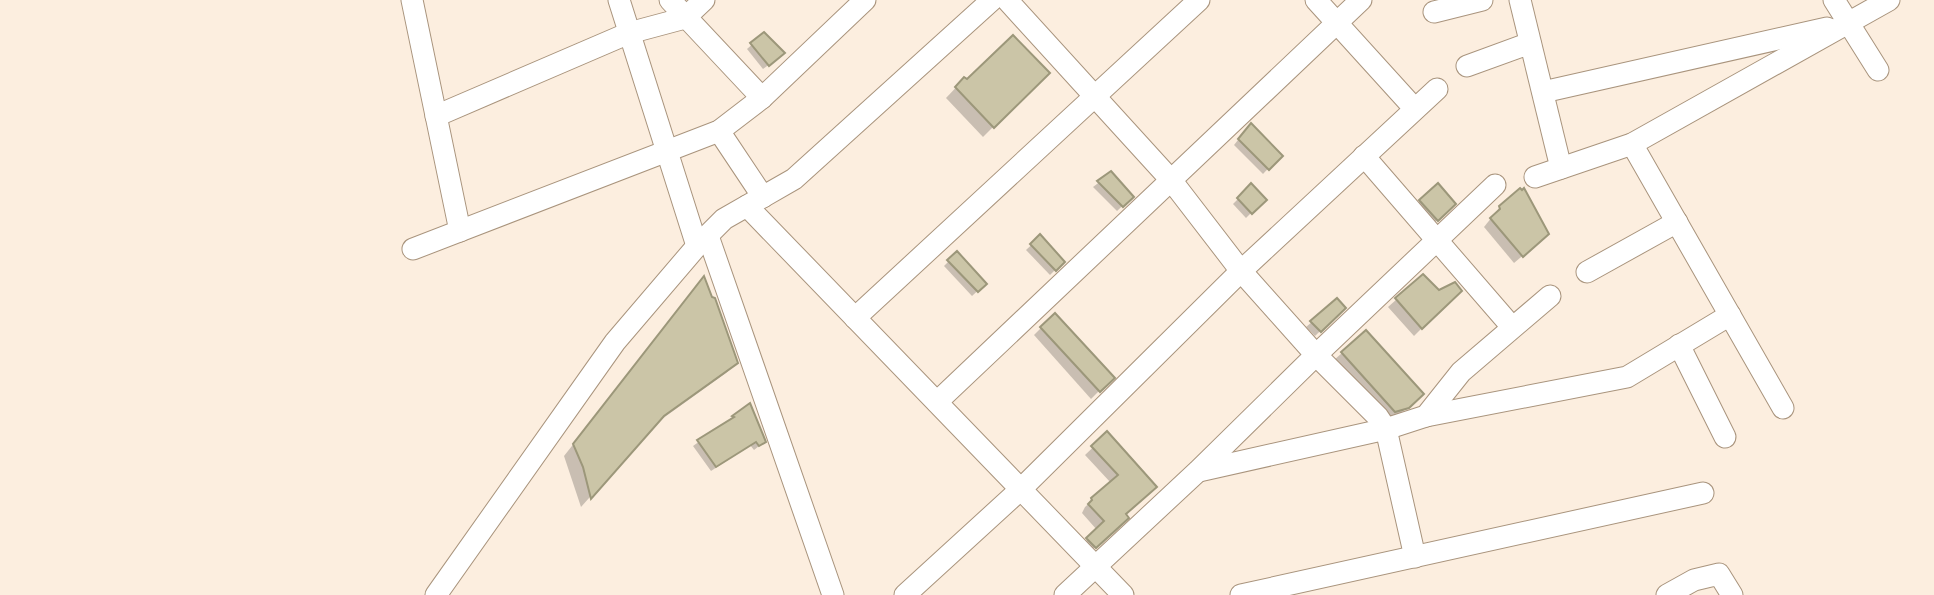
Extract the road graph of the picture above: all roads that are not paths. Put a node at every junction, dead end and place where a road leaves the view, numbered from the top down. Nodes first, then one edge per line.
1 (412, 0) edge
2 (619, 0) edge
3 (670, 0) edge
4 (704, 0) edge
5 (864, 0) edge
6 (992, 0) edge
7 (1007, 0) edge
8 (1199, 0) edge
9 (1316, 0) edge
10 (1361, 0) edge
11 (1482, 0) edge
12 (1520, 0) edge
13 (1834, 0) edge
14 (1889, 0) edge
15 (1434, 12) dead end
16 (685, 18) junction
17 (1337, 23) junction
18 (1850, 23) junction
19 (629, 33) junction
20 (1530, 43) junction
21 (1467, 66) dead end
22 (1878, 70) dead end
23 (1437, 89) dead end
24 (1543, 92) junction
25 (1095, 96) junction
26 (762, 98) junction
27 (1415, 107) junction
28 (436, 117) junction
29 (719, 131) junction
30 (1632, 144) junction
31 (667, 152) junction
32 (1364, 156) junction
33 (1561, 168) junction
34 (1535, 177) dead end
35 (1171, 180) junction
36 (1495, 185) dead end
37 (755, 202) junction
38 (1676, 222) junction
39 (460, 231) junction
40 (702, 241) junction
41 (1437, 242) junction
42 (413, 250) dead end
43 (1241, 271) junction
44 (1587, 272) dead end
45 (1550, 296) dead end
46 (1730, 315) junction
47 (855, 318) junction
48 (1512, 327) junction
49 (1679, 345) junction
50 (1316, 355) junction
51 (937, 402) junction
52 (1783, 408) dead end
53 (1426, 416) junction
54 (1387, 429) junction
55 (1725, 437) dead end
56 (1198, 471) junction
57 (1021, 489) junction
58 (1703, 493) dead end
59 (1415, 557) junction
60 (1096, 566) junction
61 (1293, 589) edge
62 (436, 595) edge
63 (833, 595) edge
64 (905, 595) edge
65 (1065, 595) edge
66 (1123, 595) edge
67 (1241, 595) edge
68 (1667, 595) edge
69 (1732, 595) edge

1 - 28 street
2 - 19 street
3 - 16 street
4 - 16 street
5 - 26 street
6 - 37 street
7 - 25 street
8 - 25 street
9 - 17 street
10 - 17 street
11 - 15 street
12 - 20 street
13 - 18 street
14 - 18 street
16 - 19 street
16 - 26 street
17 - 27 street
17 - 35 street
18 - 22 street
18 - 24 street
18 - 30 street
19 - 28 street
19 - 31 street
20 - 21 street
20 - 24 street
23 - 27 street
24 - 33 street
25 - 35 street
25 - 47 street
26 - 29 street
27 - 32 street
28 - 39 street
29 - 31 street
29 - 37 street
30 - 33 street
30 - 38 street
31 - 39 street
31 - 40 street
32 - 41 street
32 - 43 street
33 - 34 street
35 - 43 street
35 - 51 street
36 - 41 street
37 - 40 street
37 - 47 street
38 - 44 street
38 - 46 street
39 - 42 street
40 - 62 street
40 - 63 street
41 - 48 street
41 - 50 street
43 - 50 street
43 - 57 street
45 - 48 street
46 - 49 street
46 - 52 street
47 - 51 street
48 - 53 street
49 - 53 street
49 - 55 street
50 - 54 street
50 - 56 street
51 - 57 street
53 - 54 street
54 - 56 street
54 - 59 street
56 - 60 street
57 - 60 street
57 - 64 street
58 - 59 street
59 - 61 street
60 - 65 street
60 - 66 street
61 - 67 street
68 - 69 street

